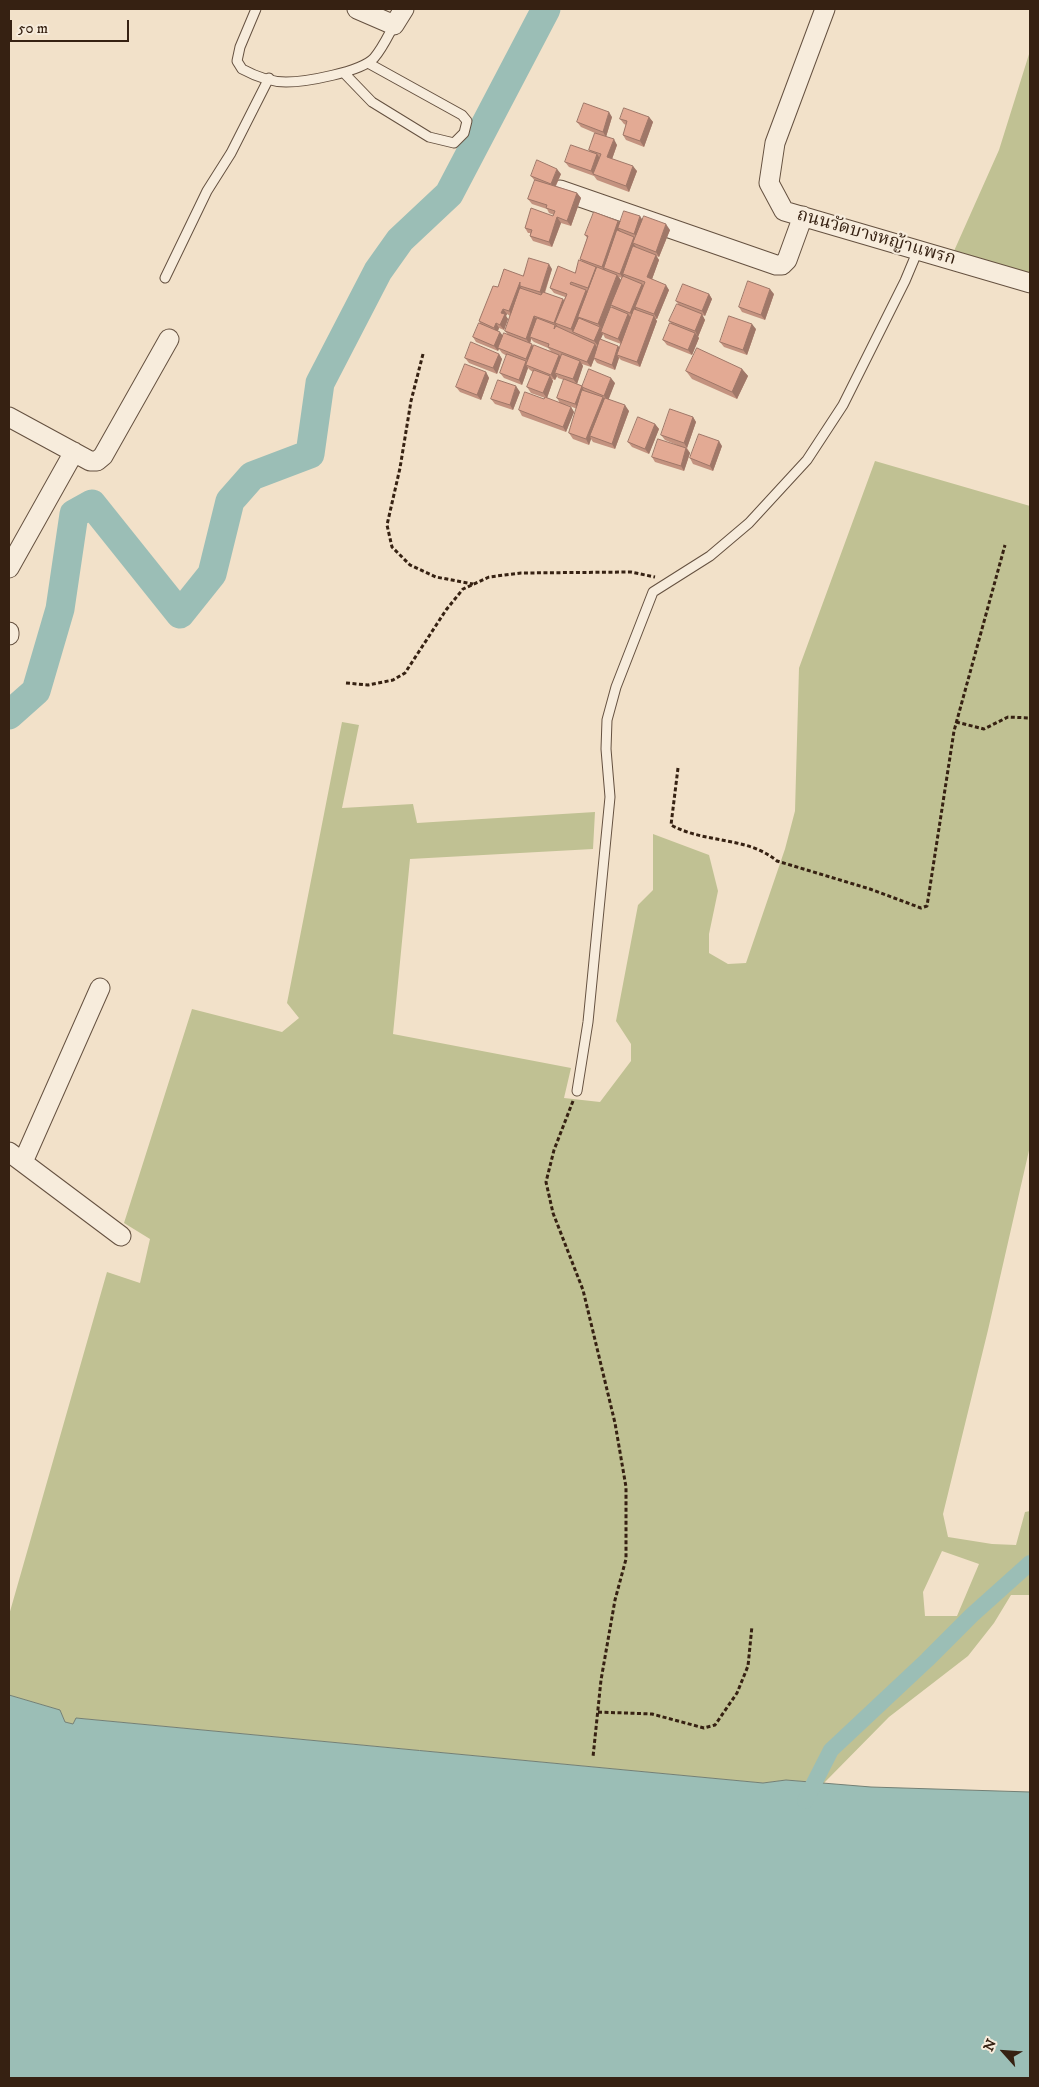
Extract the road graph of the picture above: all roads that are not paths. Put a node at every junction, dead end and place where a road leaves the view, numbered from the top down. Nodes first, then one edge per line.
1 (256, 9) edge
2 (357, 9) edge
3 (404, 9) edge
4 (825, 9) edge
5 (394, 25) junction
6 (368, 63) junction
7 (344, 73) junction
8 (269, 78) junction
9 (560, 190) edge
10 (803, 216) junction
11 (918, 250) junction
12 (165, 278) dead end
13 (1030, 283) edge
14 (169, 339) dead end
15 (9, 417) edge
16 (74, 452) junction
17 (9, 568) edge
18 (100, 988) dead end
19 (577, 1091) road end
20 (16, 1157) edge
21 (121, 1236) dead end

1 - 8 lane
2 - 5 street
3 - 5 street
4 - 10 street, ถนนวัดบางหญ้าแพรก
5 - 6 lane
6 - 7 lane
6 - 7 lane
7 - 8 lane
8 - 12 lane
9 - 10 street
10 - 11 street, ถนนวัดบางหญ้าแพรก
11 - 13 street, ถนนวัดบางหญ้าแพรก
11 - 19 lane
14 - 16 street
15 - 16 street
16 - 17 street
18 - 20 street
20 - 21 street

